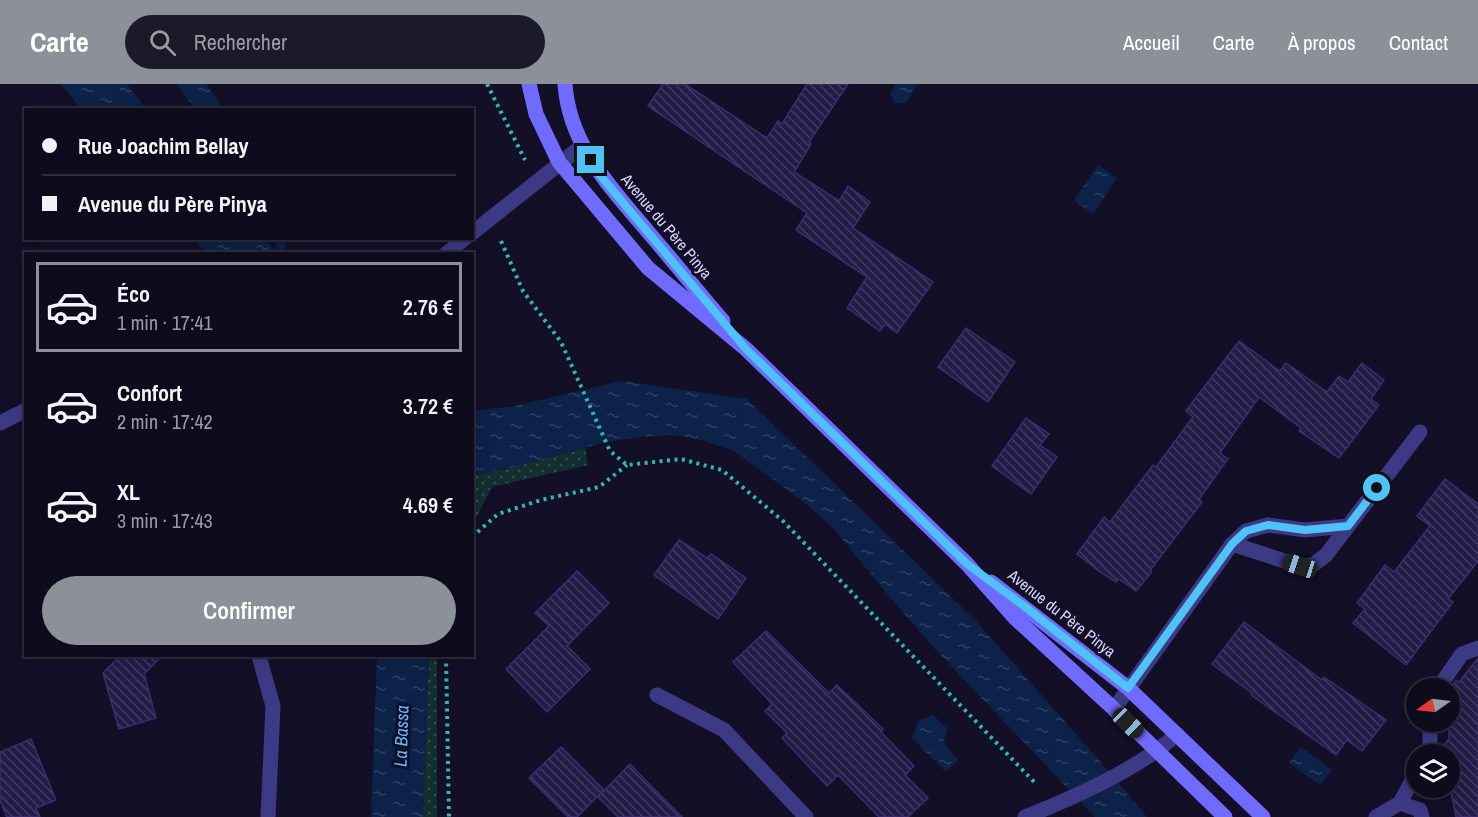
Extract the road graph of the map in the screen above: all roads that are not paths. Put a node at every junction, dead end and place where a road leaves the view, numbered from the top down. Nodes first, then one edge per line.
1 (529, 84) edge
2 (565, 84) edge
3 (582, 146) junction
4 (559, 162) junction
5 (474, 231) edge
6 (463, 240) edge
7 (448, 252) edge
8 (746, 349) junction
9 (24, 411) edge
10 (0, 423) edge
11 (1420, 432) dead end
12 (1348, 526) junction
13 (1232, 544) junction
14 (967, 564) junction
15 (1478, 648) edge
16 (259, 657) edge
17 (1445, 678) edge
18 (1128, 688) junction
19 (657, 696) dead end
20 (1114, 709) junction
21 (1176, 734) junction
22 (1158, 751) junction
23 (1406, 792) edge
24 (1400, 803) junction
25 (268, 817) edge
26 (806, 817) edge
27 (1024, 817) edge
28 (1225, 817) edge
29 (1263, 817) edge
30 (1376, 817) edge
31 (1422, 817) edge

1 - 4 main road, Avenue du Père Pinya
2 - 3 main road, Avenue du Père Pinya
3 - 4 street
3 - 8 main road, Avenue du Père Pinya
4 - 5 street
4 - 8 main road, Avenue du Père Pinya
6 - 7 street
8 - 14 main road, Avenue du Père Pinya
9 - 10 street
11 - 12 street
12 - 13 street
12 - 13 street
13 - 18 street
14 - 18 main road, Avenue du Père Pinya
14 - 20 main road, Avenue du Père Pinya
15 - 17 street
16 - 25 street
18 - 20 street
18 - 21 main road, Avenue du Père Pinya
19 - 26 street
20 - 22 main road, Avenue du Père Pinya
21 - 22 street
21 - 29 main road, Avenue du Père Pinya
22 - 27 street
22 - 28 main road, Avenue du Père Pinya
23 - 24 street
24 - 30 street
24 - 31 street

